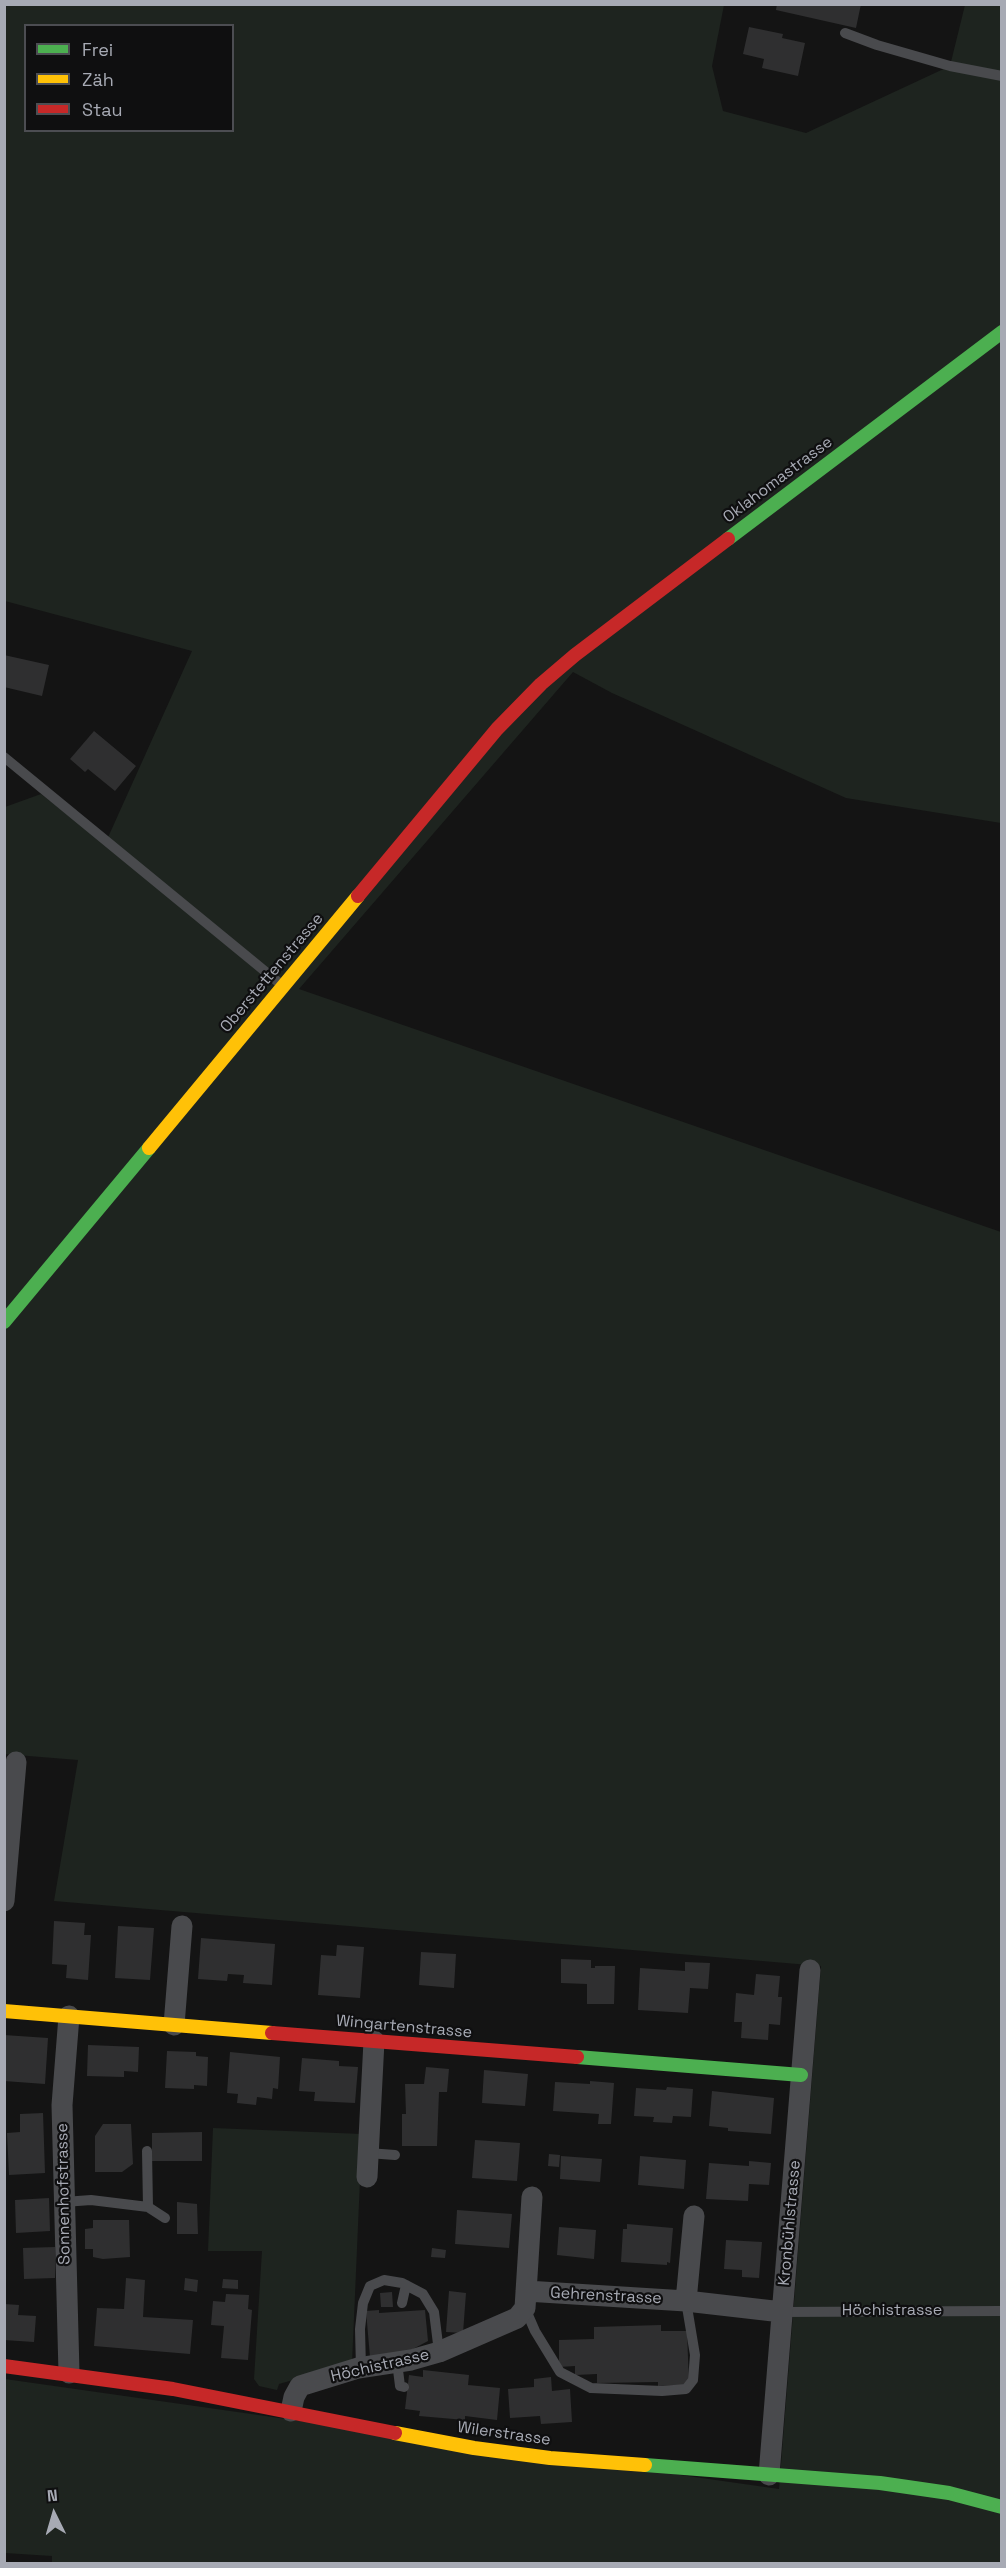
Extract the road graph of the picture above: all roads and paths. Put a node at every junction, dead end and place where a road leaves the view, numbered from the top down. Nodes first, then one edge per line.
1 (845, 33) dead end
2 (1002, 76) edge
3 (1002, 332) edge
4 (575, 655) joint
5 (4, 757) edge
6 (283, 986) junction
7 (4, 1322) edge
8 (16, 1762) dead end
9 (4, 1900) edge
10 (182, 1926) dead end
11 (810, 1970) dead end
12 (4, 2011) edge
13 (69, 2016) junction
14 (174, 2025) junction
15 (374, 2041) junction
16 (801, 2075) junction
17 (147, 2151) dead end
18 (368, 2153) junction
19 (394, 2155) dead end
20 (367, 2177) dead end
21 (532, 2197) dead end
22 (64, 2202) junction
23 (148, 2207) junction
24 (694, 2216) dead end
25 (165, 2218) dead end
26 (406, 2286) junction
27 (686, 2301) junction
28 (402, 2303) dead end
29 (523, 2306) junction
30 (1002, 2311) edge
31 (782, 2312) junction
32 (439, 2352) junction
33 (397, 2362) junction
34 (4, 2366) edge
35 (361, 2368) junction
36 (69, 2373) junction
37 (404, 2387) dead end
38 (291, 2411) junction
39 (769, 2475) junction
40 (1002, 2507) edge

1 - 2 lane
3 - 4 street, Oklahomastrasse
4 - 6 street, Oberstettenstrasse
5 - 6 lane
6 - 7 street, Oberstettenstrasse
8 - 9 street
10 - 14 street
11 - 16 street, Kronbühlstrasse
12 - 13 street, Wingartenstrasse
13 - 14 street, Wingartenstrasse
13 - 22 street, Sonnenhofstrasse
14 - 15 street, Wingartenstrasse
15 - 16 street, Wingartenstrasse
15 - 18 street
16 - 31 street, Kronbühlstrasse
17 - 23 lane
18 - 19 lane
18 - 20 street
21 - 29 street, Gehrenstrasse
22 - 23 lane
22 - 36 street, Sonnenhofstrasse
23 - 25 lane
24 - 27 street, Gehrenstrasse
26 - 28 lane
26 - 32 lane
26 - 35 lane
27 - 29 street, Gehrenstrasse
27 - 29 lane
27 - 31 street, Gehrenstrasse
29 - 32 street, Höchistrasse
30 - 31 lane, Höchistrasse
31 - 39 street, Kronbühlstrasse
32 - 33 street, Höchistrasse
33 - 35 street, Höchistrasse
33 - 37 lane
34 - 36 street, Wilerstrasse
35 - 38 street, Höchistrasse
36 - 38 street, Wilerstrasse
38 - 39 street, Wilerstrasse
39 - 40 street, Wilerstrasse

